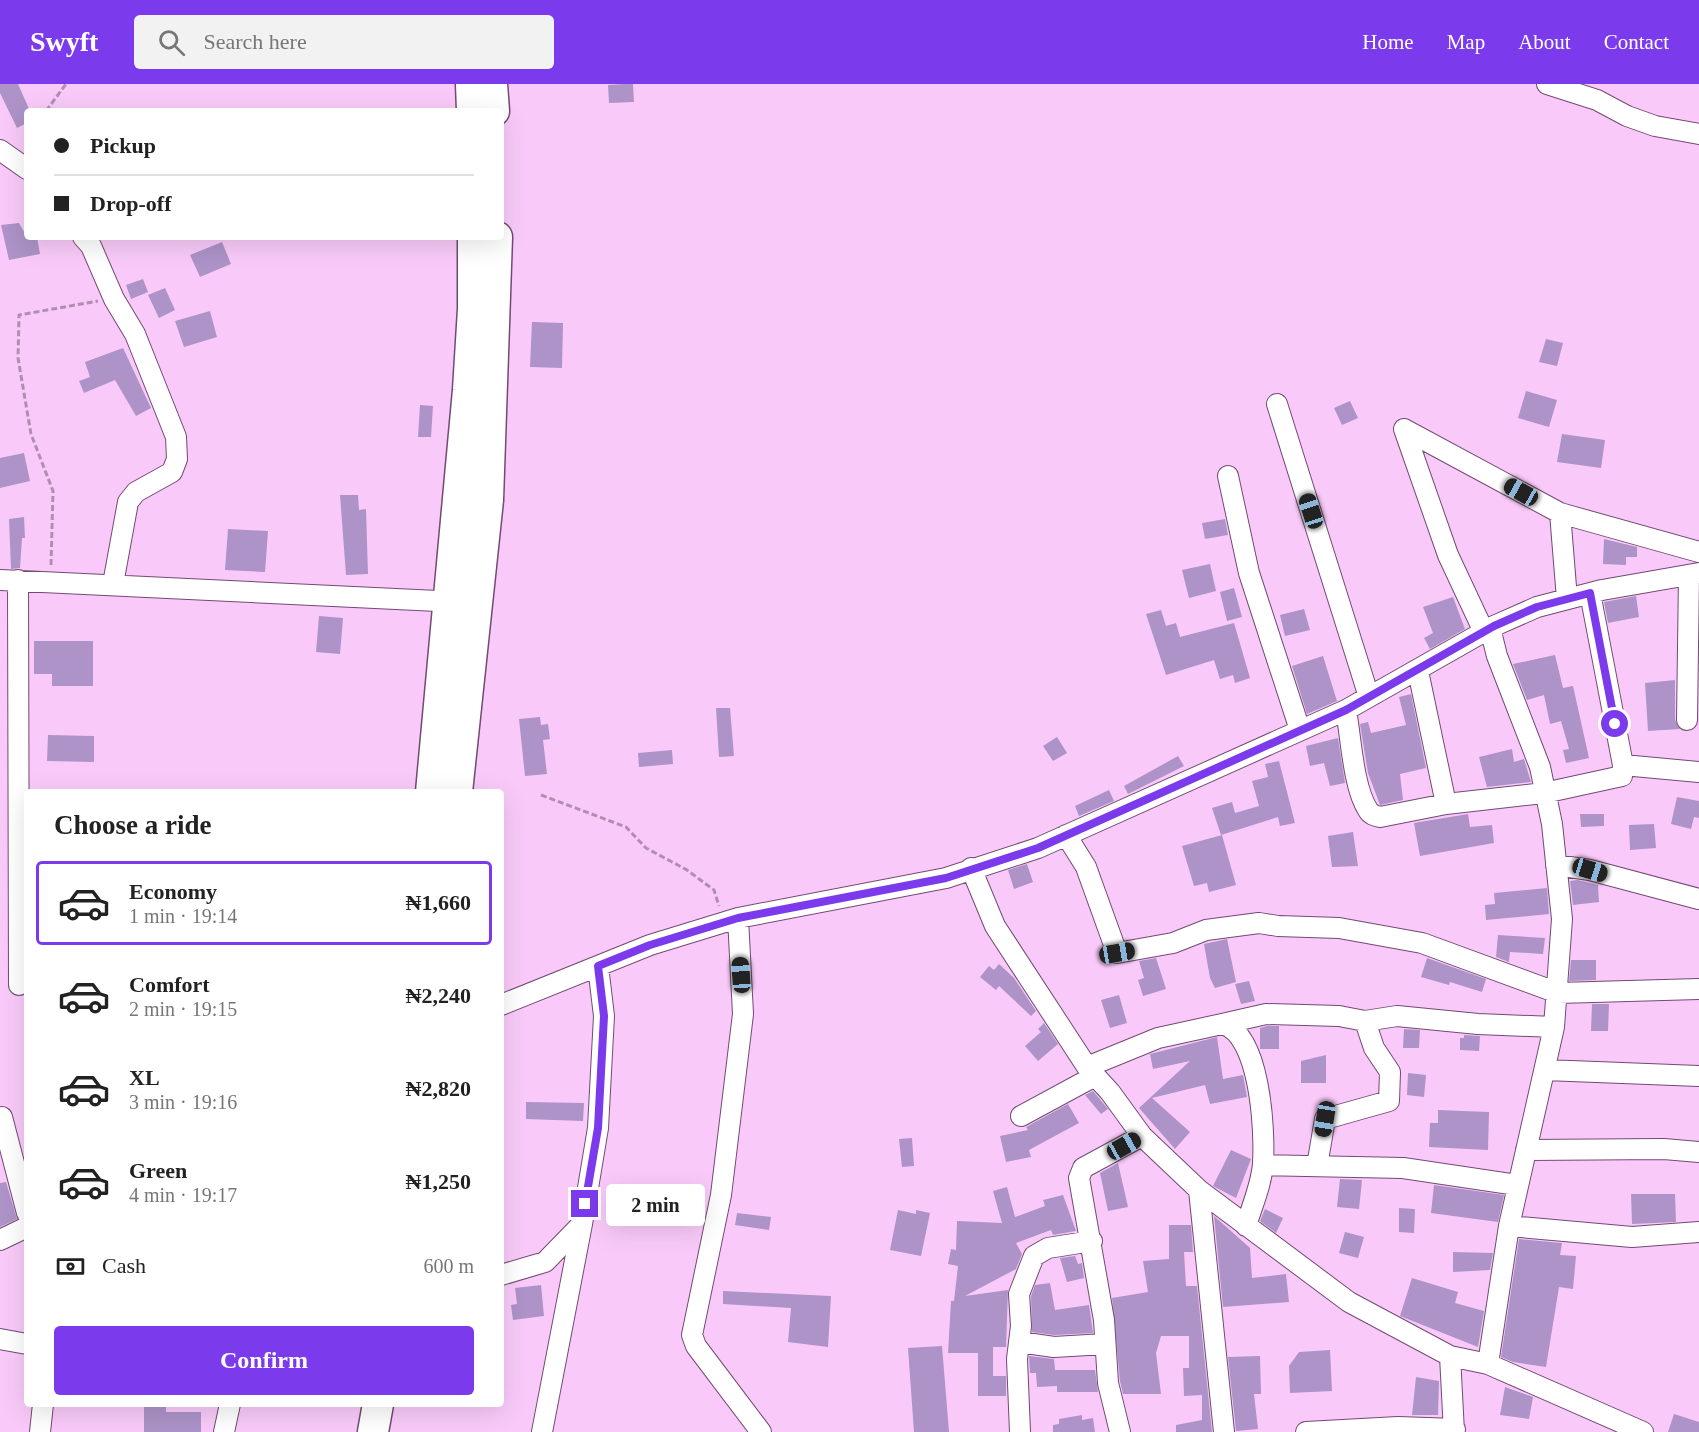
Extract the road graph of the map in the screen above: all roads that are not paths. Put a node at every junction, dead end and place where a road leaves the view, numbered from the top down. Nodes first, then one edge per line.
1 (471, 84) edge
2 (492, 84) edge
3 (1547, 84) edge
4 (472, 108) edge
5 (494, 108) edge
6 (1699, 134) edge
7 (0, 150) edge
8 (24, 167) edge
9 (86, 240) edge
10 (474, 240) edge
11 (496, 240) edge
12 (1277, 404) dead end
13 (1228, 476) dead end
14 (1560, 513) junction
15 (1699, 552) edge
16 (9, 580) edge
17 (1694, 583) edge
18 (113, 584) junction
19 (1590, 593) junction
20 (1567, 599) junction
21 (462, 602) junction
22 (1487, 630) junction
23 (1418, 671) junction
24 (1369, 697) junction
25 (1346, 710) junction
26 (1688, 720) dead end
27 (1300, 730) junction
28 (1623, 765) junction
29 (1699, 772) edge
30 (431, 789) edge
31 (457, 789) edge
32 (1544, 793) junction
33 (1446, 804) junction
34 (1066, 835) junction
35 (1556, 865) junction
36 (971, 868) junction
37 (1699, 899) edge
38 (738, 918) junction
39 (598, 966) junction
40 (15, 985) edge
41 (1699, 989) edge
42 (1558, 993) junction
43 (504, 1004) edge
44 (1365, 1021) junction
45 (1222, 1024) junction
46 (1554, 1028) junction
47 (1545, 1070) junction
48 (1091, 1072) junction
49 (1699, 1076) edge
50 (1021, 1116) dead end
51 (2, 1117) dead end
52 (1142, 1136) junction
53 (1526, 1150) junction
54 (1699, 1152) edge
55 (1263, 1165) junction
56 (1317, 1166) junction
57 (1517, 1185) junction
58 (1199, 1190) junction
59 (24, 1201) edge
60 (582, 1224) junction
61 (1246, 1226) junction
62 (1509, 1226) junction
63 (24, 1228) edge
64 (1699, 1232) edge
65 (0, 1240) edge
66 (1092, 1241) junction
67 (504, 1274) edge
68 (0, 1339) edge
69 (1019, 1342) junction
70 (24, 1343) edge
71 (1105, 1344) junction
72 (1450, 1356) junction
73 (1488, 1364) junction
74 (43, 1407) edge
75 (229, 1407) edge
76 (356, 1407) edge
77 (377, 1407) edge
78 (1454, 1431) edge
79 (40, 1432) edge
80 (224, 1432) edge
81 (352, 1432) edge
82 (373, 1432) edge
83 (542, 1432) edge
84 (761, 1432) edge
85 (1020, 1432) edge
86 (1120, 1432) edge
87 (1224, 1432) edge
88 (1306, 1432) edge
89 (1643, 1432) edge

1 - 4 main road
2 - 5 main road
3 - 6 street
7 - 8 street
9 - 18 street
10 - 21 main road
11 - 21 main road
12 - 24 street
13 - 27 street
14 - 15 street
14 - 20 street
14 - 22 street
16 - 18 street
16 - 40 street
17 - 19 street
17 - 26 street
18 - 21 street
19 - 20 street
19 - 28 street
20 - 22 street
21 - 30 main road
21 - 31 main road
22 - 23 street
22 - 32 street
23 - 24 street
23 - 33 street
24 - 25 street
25 - 27 street
25 - 33 street
27 - 34 street
28 - 29 street
28 - 32 street
32 - 33 street
32 - 35 street
34 - 36 street
34 - 42 street
35 - 37 street
35 - 42 street
36 - 38 street
36 - 48 street
38 - 39 street
38 - 84 street
39 - 43 street
39 - 60 street
41 - 42 street
42 - 46 street
44 - 45 street
44 - 46 street
44 - 56 street
45 - 48 street
45 - 55 street
46 - 47 street
47 - 49 street
47 - 53 street
48 - 50 street
48 - 52 street
51 - 59 street
52 - 58 street
52 - 66 street
53 - 54 street
53 - 57 street
55 - 56 street
55 - 61 street
56 - 57 street
57 - 62 street
58 - 61 street
58 - 87 street
60 - 67 street
60 - 83 street
61 - 72 street
62 - 64 street
62 - 73 street
63 - 65 street
66 - 69 street
66 - 71 street
68 - 70 street
69 - 71 street
69 - 85 street
71 - 86 street
72 - 73 street
72 - 78 street
73 - 89 street
74 - 79 street
75 - 80 street
76 - 81 main road
77 - 82 main road
78 - 88 street

